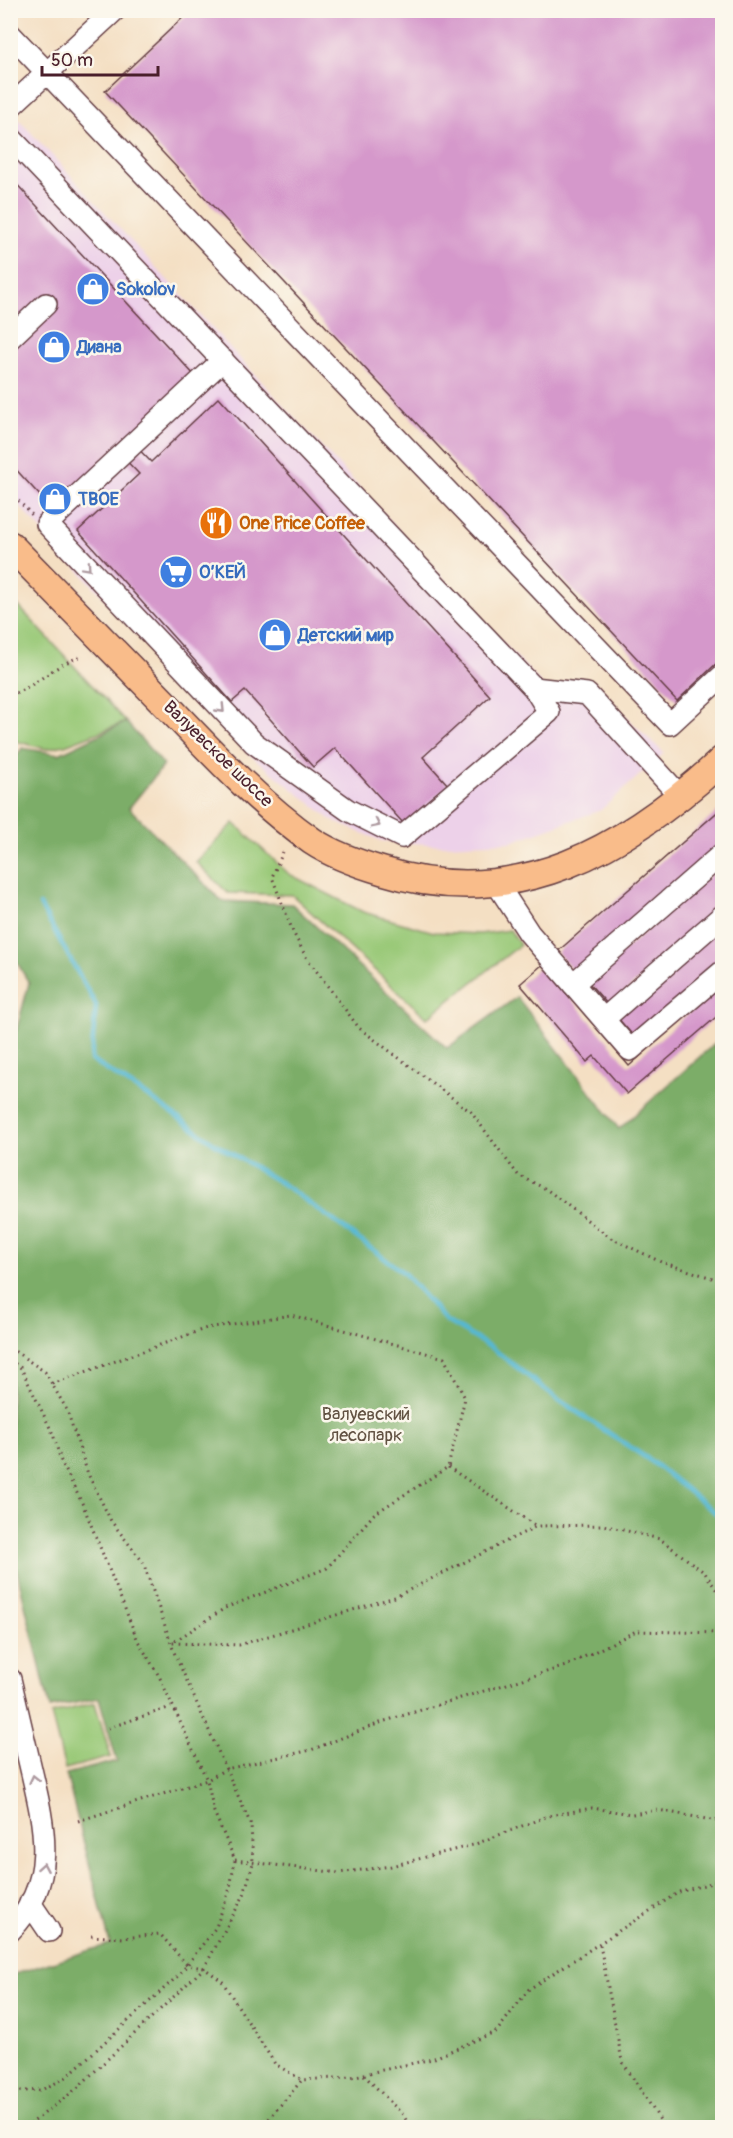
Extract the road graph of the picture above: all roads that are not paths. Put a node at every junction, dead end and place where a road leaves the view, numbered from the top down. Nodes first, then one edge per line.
1 (115, 10) edge
2 (10, 34) edge
3 (47, 73) junction
4 (10, 107) edge
5 (10, 137) edge
6 (46, 304) dead end
7 (10, 339) edge
8 (223, 360) junction
9 (10, 545) edge
10 (723, 676) edge
11 (534, 688) junction
12 (723, 760) edge
13 (680, 796) junction
14 (723, 854) edge
15 (497, 884) junction
16 (723, 916) edge
17 (723, 972) edge
18 (573, 984) junction
19 (604, 1019) junction
20 (10, 1678) edge
21 (30, 1903) junction
22 (10, 1931) edge
23 (49, 1931) dead end

1 - 3 street
2 - 3 street
3 - 4 street
3 - 10 street
5 - 8 street
6 - 7 street
8 - 11 street
8 -> 11 street
9 - 15 main road, Валуевское шоссе
11 - 13 street
12 - 13 main road, Валуевское шоссе
13 - 15 main road, Валуевское шоссе
14 - 18 street
15 - 18 street
16 - 19 street
17 - 19 street
18 - 19 street
21 -> 20 street
21 - 22 street
21 - 23 street

